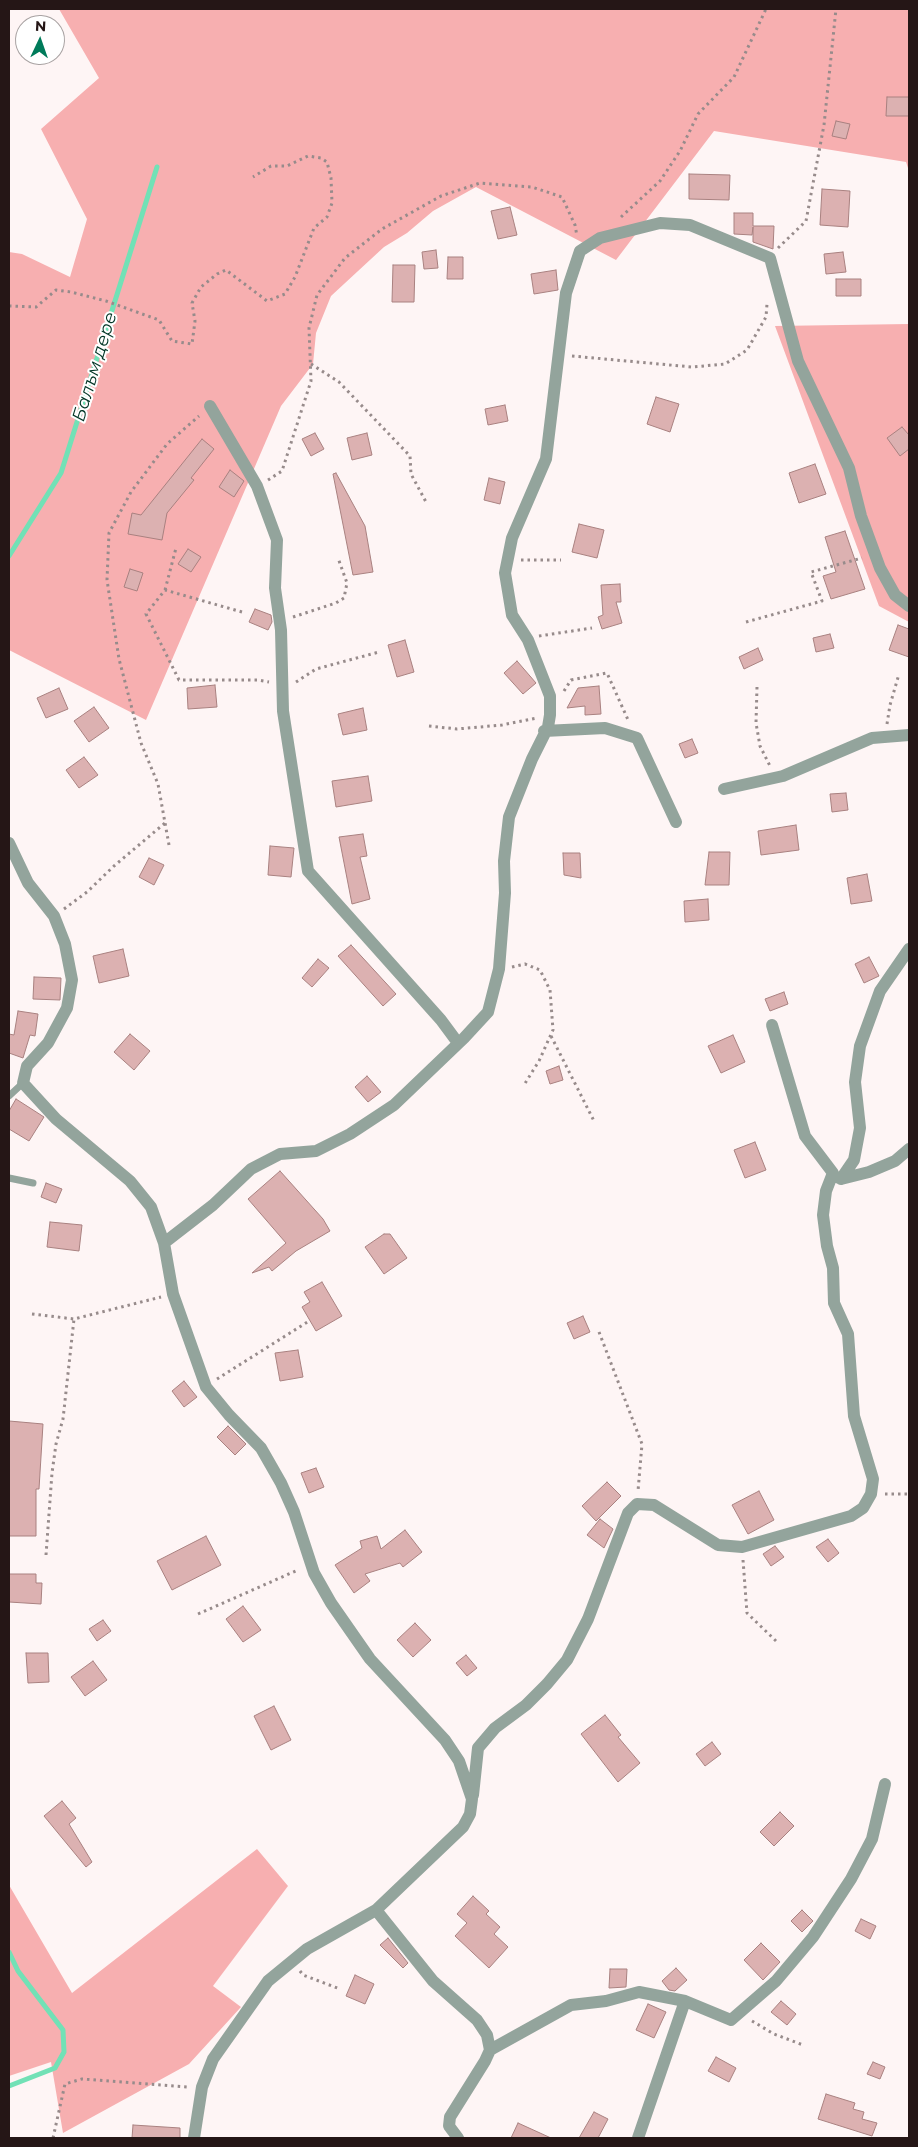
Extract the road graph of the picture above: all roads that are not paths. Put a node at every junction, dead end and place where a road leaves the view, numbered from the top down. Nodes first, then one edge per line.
1 (210, 406) road end
2 (909, 606) edge
3 (544, 731) junction
4 (909, 735) edge
5 (724, 789) dead end
6 (676, 822) dead end
7 (9, 843) edge
8 (909, 949) edge
9 (772, 1025) dead end
10 (458, 1043) junction
11 (23, 1083) junction
12 (9, 1096) edge
13 (909, 1149) edge
14 (837, 1176) junction
15 (9, 1178) edge
16 (33, 1183) dead end
17 (164, 1244) junction
18 (885, 1784) dead end
19 (472, 1799) junction
20 (376, 1910) junction
21 (685, 2001) junction
22 (490, 2050) junction
23 (194, 2138) edge
24 (458, 2138) edge
25 (638, 2138) edge

1 - 10 street
2 - 3 street
3 - 6 street
3 - 10 street
4 - 5 street
7 - 11 street
8 - 14 street
9 - 14 street
10 - 17 street
11 - 12 lane
11 - 17 street
13 - 14 street
14 - 19 street
15 - 16 lane
17 - 19 street
18 - 21 street
19 - 20 street
20 - 22 street
20 - 23 street
21 - 22 street
21 - 25 street
22 - 24 street

